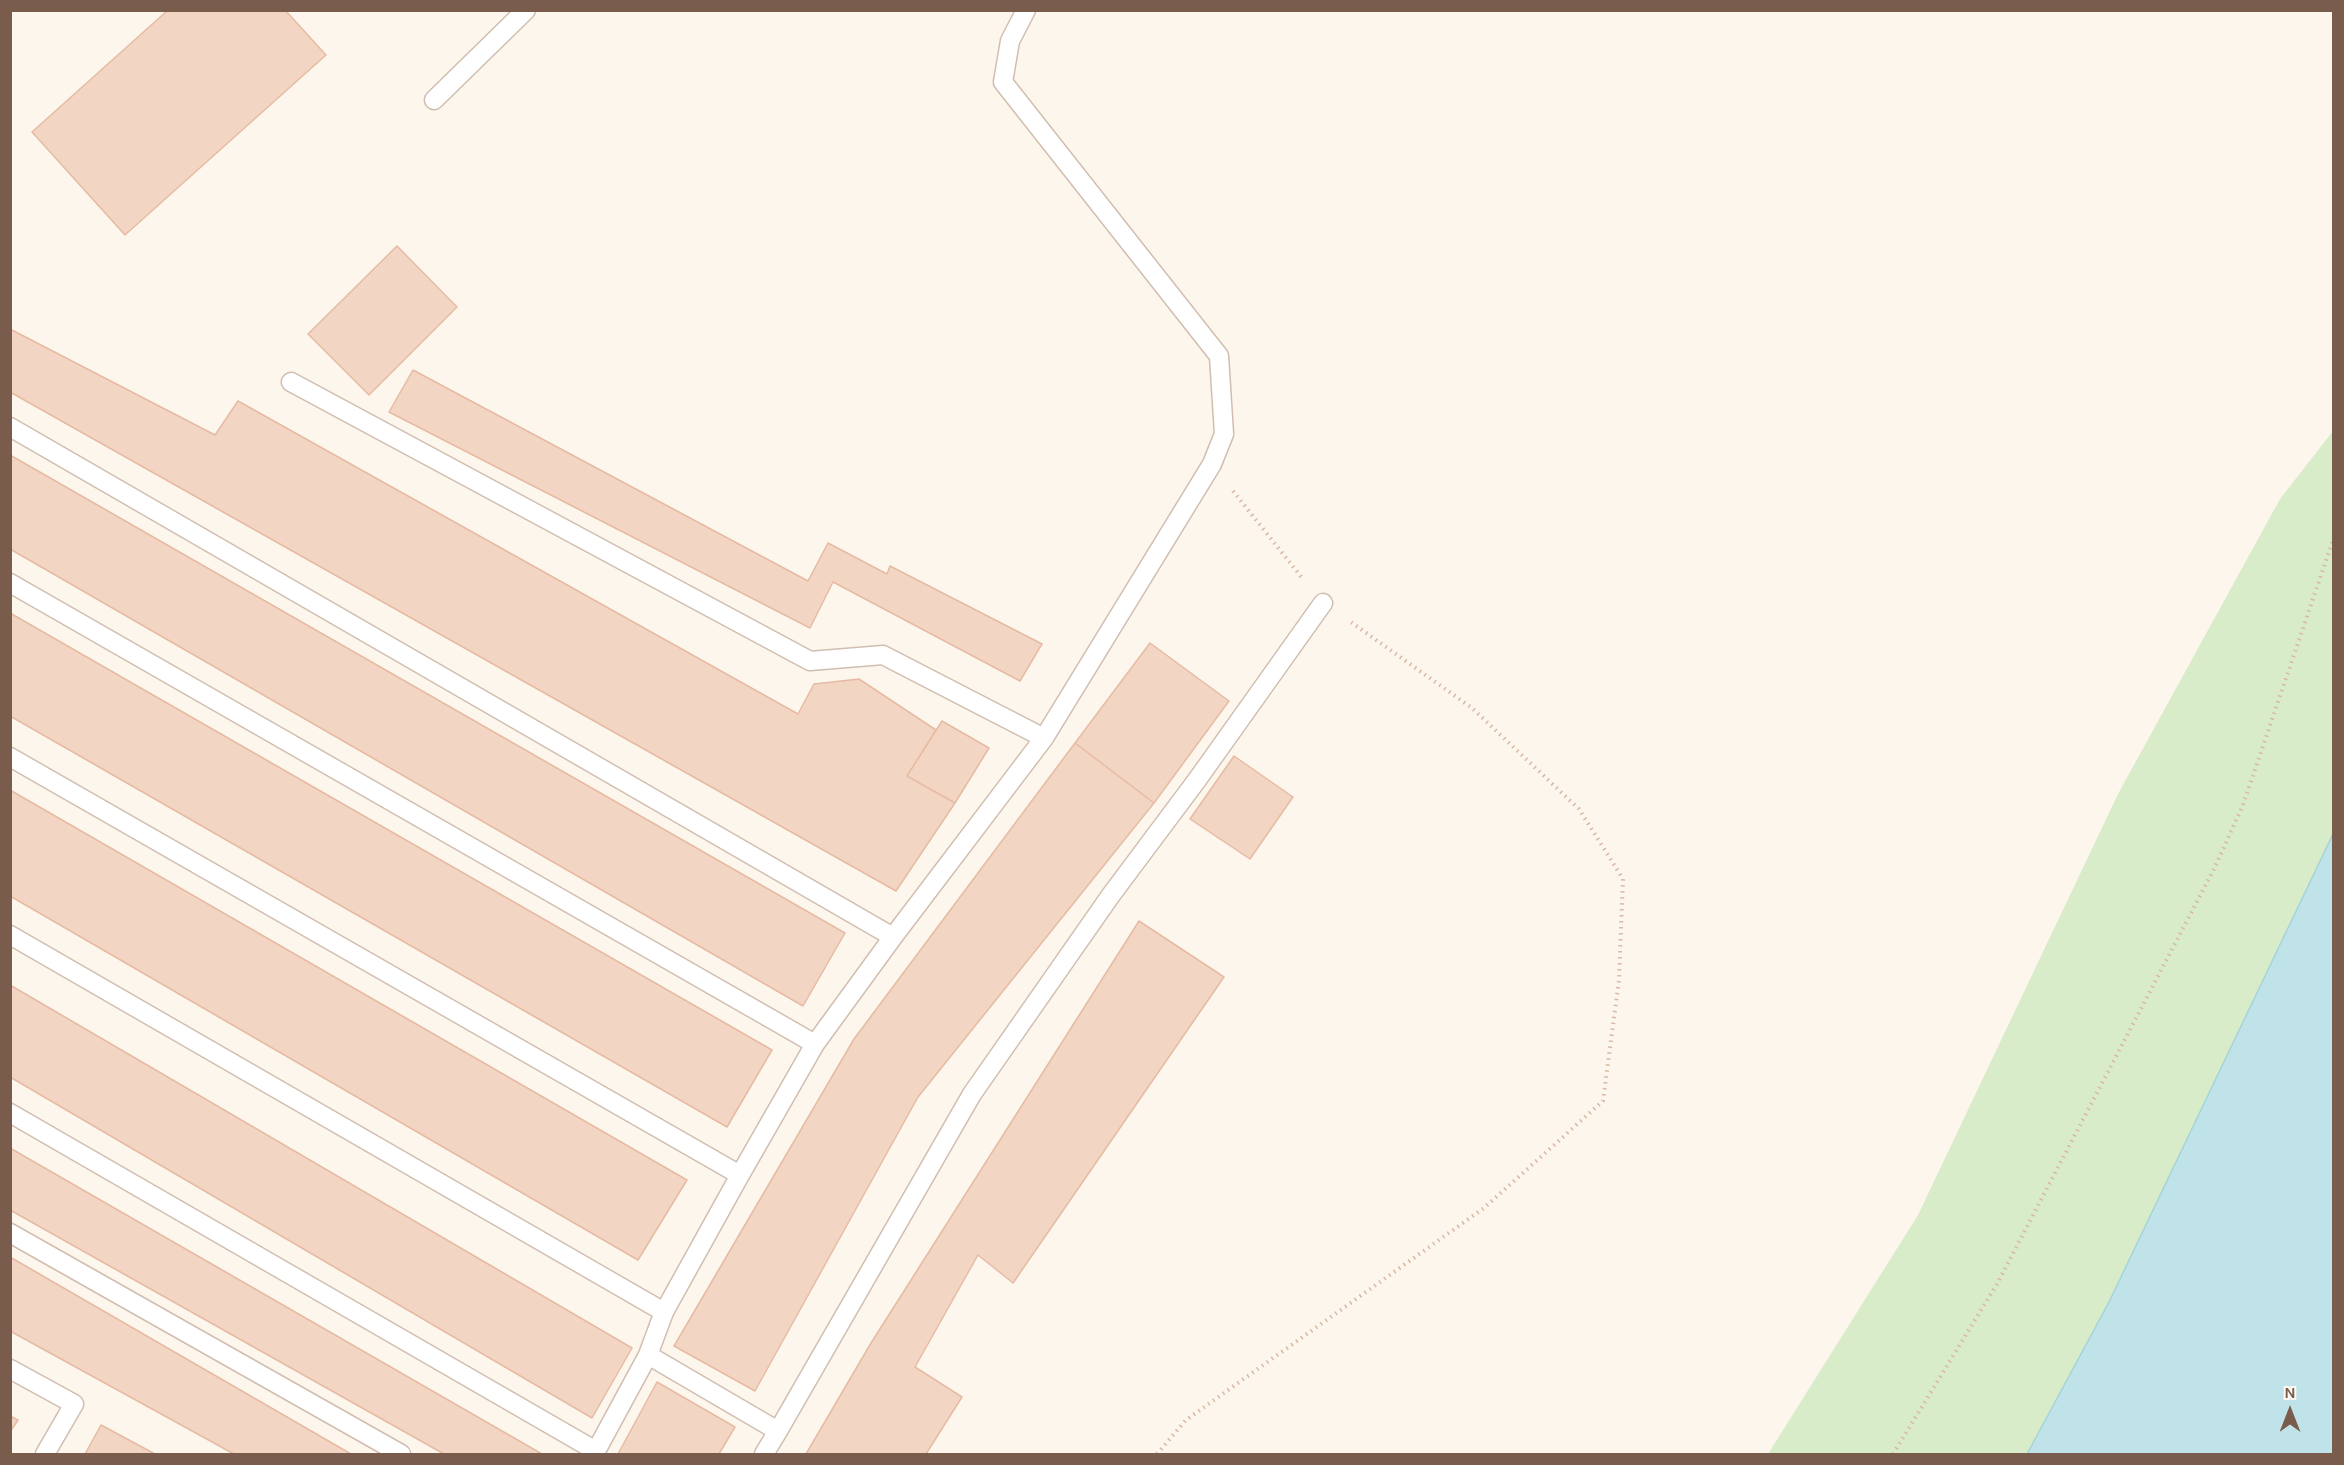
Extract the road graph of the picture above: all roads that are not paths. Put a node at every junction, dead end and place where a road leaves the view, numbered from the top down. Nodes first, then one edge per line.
1 (526, 10) edge
2 (1026, 10) edge
3 (434, 100) dead end
4 (291, 382) dead end
5 (10, 427) edge
6 (10, 583) edge
7 (1323, 603) road end
8 (1044, 738) junction
9 (10, 757) edge
10 (10, 935) edge
11 (893, 937) junction
12 (815, 1044) junction
13 (10, 1113) edge
14 (740, 1175) junction
15 (10, 1233) edge
16 (664, 1312) junction
17 (648, 1355) junction
18 (10, 1369) edge
19 (778, 1431) junction
20 (45, 1455) edge
21 (401, 1455) edge
22 (764, 1455) edge

1 - 3 lane
2 - 8 lane
4 - 8 lane
5 - 11 lane
6 - 12 lane
7 - 19 lane
8 - 11 lane
9 - 14 lane
10 - 16 lane
11 - 12 lane
12 - 14 lane
13 - 17 lane
14 - 16 lane
15 - 21 lane
16 - 17 lane
17 - 19 lane
18 - 20 lane
19 - 22 lane

